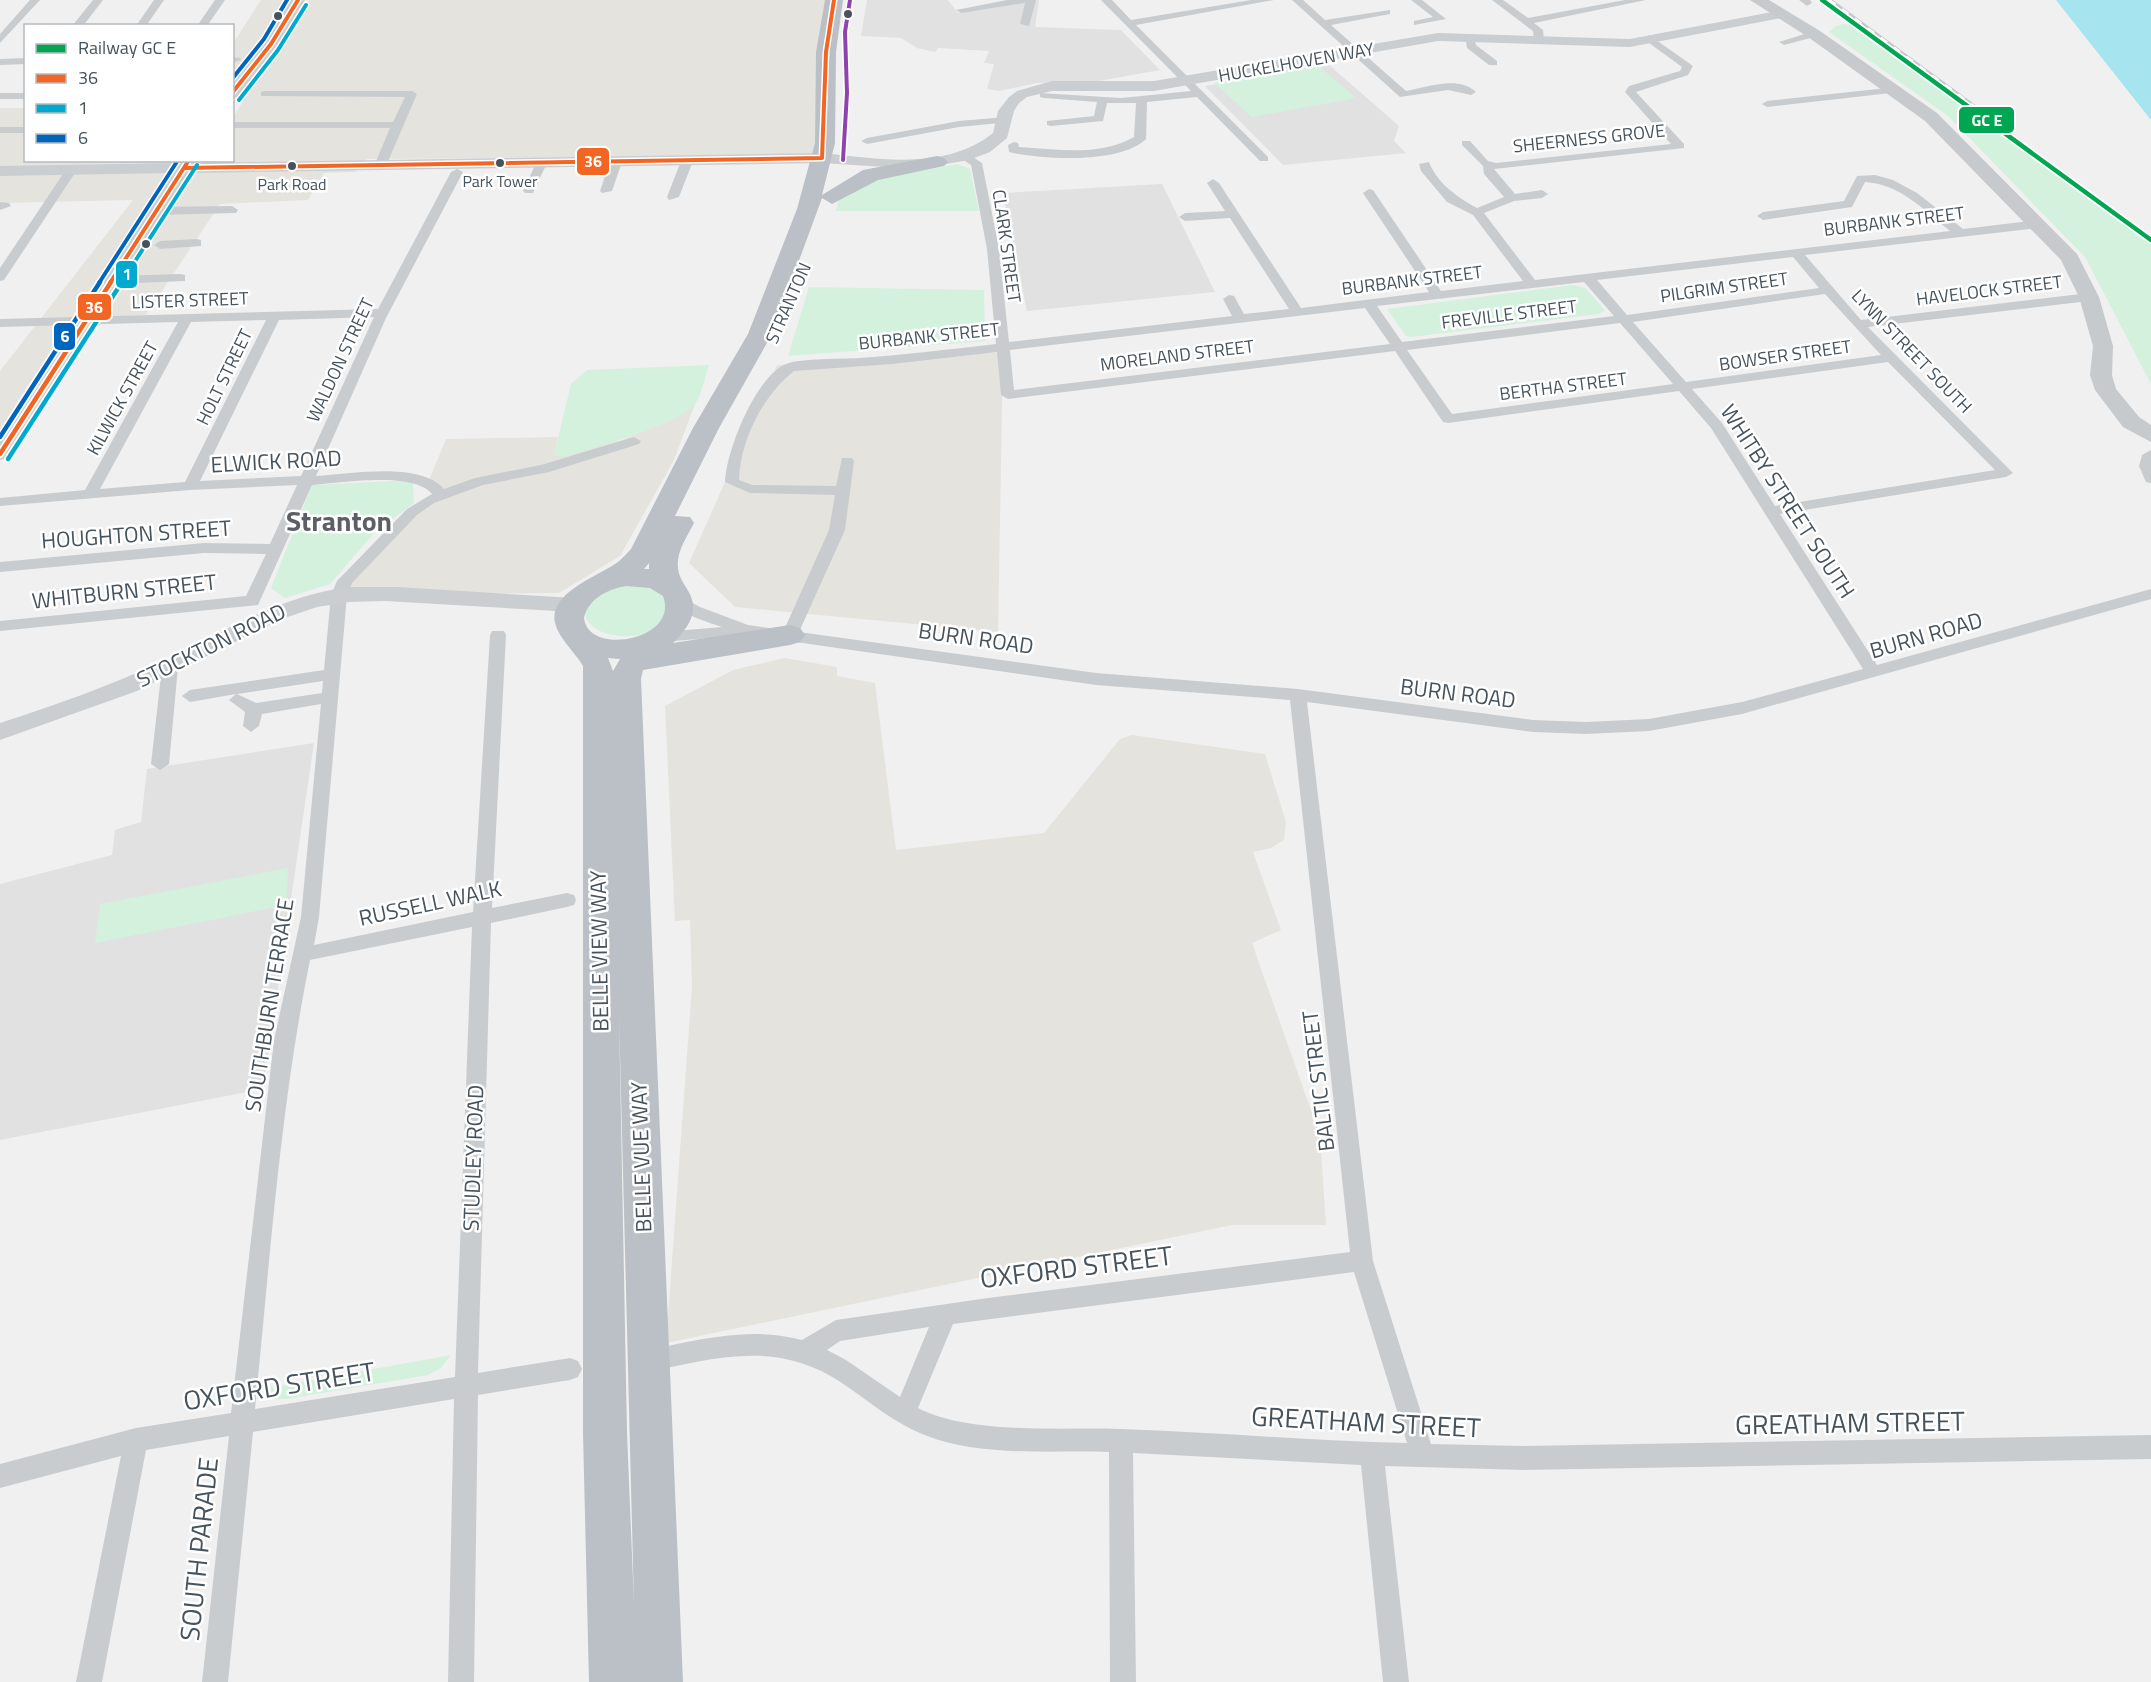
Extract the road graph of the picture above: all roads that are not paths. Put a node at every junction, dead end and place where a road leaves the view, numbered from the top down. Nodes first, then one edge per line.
1 (35, 0) edge
2 (98, 0) edge
3 (159, 0) edge
4 (220, 0) edge
5 (298, 0) edge
6 (834, 0) edge
7 (850, 0) edge
8 (1026, 0) edge
9 (1031, 0) edge
10 (1107, 0) edge
11 (1269, 0) edge
12 (1297, 0) edge
13 (1416, 0) edge
14 (1497, 0) edge
15 (1641, 0) edge
16 (1758, 0) edge
17 (1229, 3) edge
18 (961, 10) dead end
19 (1386, 12) dead end
20 (1782, 14) junction
21 (1526, 21) junction
22 (143, 23) edge
23 (1129, 23) junction
24 (1323, 23) junction
25 (1418, 23) dead end
26 (79, 24) edge
27 (203, 24) edge
28 (1026, 24) dead end
29 (1815, 34) junction
30 (1469, 36) junction
31 (1648, 38) junction
32 (0, 40) edge
33 (1539, 41) junction
34 (1784, 42) dead end
35 (1355, 52) junction
36 (24, 61) edge
37 (0, 62) edge
38 (1493, 63) dead end
39 (1187, 82) junction
40 (1896, 90) junction
41 (234, 91) edge
42 (1471, 92) dead end
43 (265, 94) dead end
44 (1199, 94) junction
45 (1044, 95) dead end
46 (0, 96) edge
47 (24, 96) edge
48 (1103, 98) junction
49 (1142, 100) junction
50 (1767, 104) dead end
51 (1006, 120) junction
52 (1051, 123) dead end
53 (234, 125) edge
54 (398, 125) junction
55 (0, 130) edge
56 (24, 130) edge
57 (867, 140) dead end
58 (1467, 143) dead end
59 (1014, 145) dead end
60 (1254, 149) junction
61 (1238, 152) dead end
62 (966, 156) junction
63 (833, 159) junction
64 (1264, 159) dead end
65 (687, 161) junction
66 (616, 162) junction
67 (937, 162) junction
68 (541, 163) junction
69 (186, 164) edge
70 (1425, 164) dead end
71 (380, 165) junction
72 (1489, 165) junction
73 (71, 170) junction
74 (457, 172) dead end
75 (1, 173) edge
76 (1213, 183) dead end
77 (529, 191) dead end
78 (606, 191) dead end
79 (1369, 193) dead end
80 (1542, 194) dead end
81 (673, 197) dead end
82 (832, 197) junction
83 (1512, 198) junction
84 (232, 210) dead end
85 (157, 211) junction
86 (1477, 212) junction
87 (1233, 214) junction
88 (1763, 216) dead end
89 (1185, 217) dead end
90 (2038, 224) junction
91 (1958, 231) junction
92 (197, 243) dead end
93 (160, 245) dead end
94 (1795, 252) junction
95 (0, 277) edge
96 (1587, 277) junction
97 (181, 278) dead end
98 (112, 280) junction
99 (1532, 284) junction
100 (1829, 290) junction
101 (1437, 295) junction
102 (2089, 297) junction
103 (1229, 299) dead end
104 (1368, 303) junction
105 (1297, 311) junction
106 (382, 314) junction
107 (274, 316) junction
108 (1240, 318) junction
109 (186, 319) junction
110 (1623, 319) junction
111 (85, 321) junction
112 (0, 323) edge
113 (1858, 324) junction
114 (1399, 345) junction
115 (1001, 346) junction
116 (2103, 346) junction
117 (1893, 357) junction
118 (1683, 388) junction
119 (2151, 418) edge
120 (2151, 435) edge
121 (634, 441) dead end
122 (0, 454) edge
123 (2151, 454) edge
124 (847, 461) dead end
125 (2151, 479) edge
126 (306, 480) junction
127 (190, 486) junction
128 (843, 491) junction
129 (90, 494) junction
130 (441, 495) junction
131 (0, 502) edge
132 (1771, 511) junction
133 (276, 549) junction
134 (0, 567) edge
135 (609, 579) junction
136 (675, 594) junction
137 (2151, 594) edge
138 (339, 595) junction
139 (252, 601) joint
140 (574, 605) junction
141 (0, 626) edge
142 (747, 630) junction
143 (498, 635) dead end
144 (790, 635) junction
145 (584, 643) junction
146 (648, 648) junction
147 (170, 667) junction
148 (1874, 673) junction
149 (332, 674) junction
150 (1298, 695) junction
151 (190, 696) dead end
152 (330, 697) junction
153 (237, 700) dead end
154 (254, 709) junction
155 (251, 726) dead end
156 (0, 732) edge
157 (160, 764) dead end
158 (567, 900) dead end
159 (483, 917) junction
160 (304, 954) junction
161 (1362, 1261) junction
162 (946, 1314) junction
163 (804, 1351) junction
164 (650, 1360) junction
165 (587, 1368) junction
166 (465, 1385) junction
167 (905, 1412) junction
168 (241, 1422) junction
169 (136, 1440) junction
170 (1121, 1440) junction
171 (2151, 1447) edge
172 (1372, 1454) junction
173 (1422, 1454) junction
174 (0, 1476) edge
175 (89, 1682) edge
176 (214, 1682) edge
177 (461, 1682) edge
178 (613, 1682) edge
179 (658, 1682) edge
180 (1123, 1682) edge
181 (1396, 1682) edge

1 - 32 street
2 - 26 street
3 - 22 street
4 - 27 street
5 - 41 street
6 - 63 highway
7 - 63 highway, STRANTON
8 - 18 street
9 - 28 street
10 - 23 street
11 - 17 street
12 - 24 street
13 - 25 street
14 - 21 street
15 - 21 street
16 - 20 main road
17 - 23 street
19 - 24 street
20 - 29 main road
20 - 31 street, HUCKELHOVEN WAY
21 - 33 street
23 - 39 street
24 - 35 street
29 - 34 street
29 - 40 main road
30 - 33 street, HUCKELHOVEN WAY
30 - 35 street, HUCKELHOVEN WAY
30 - 38 street
31 - 33 street, HUCKELHOVEN WAY
31 - 72 street, SHEERNESS GROVE
35 - 39 street, HUCKELHOVEN WAY
35 - 42 street
36 - 37 street
39 - 44 street
39 - 51 street, HUCKELHOVEN WAY
40 - 50 street
40 - 90 main road
43 - 54 street
44 - 49 street
44 - 60 street
45 - 48 street
46 - 47 street
48 - 49 street
48 - 52 street
49 - 59 street
51 - 57 street
51 - 62 street, HUCKELHOVEN WAY
53 - 54 street
54 - 71 street
55 - 56 street
58 - 72 street, SHEERNESS GROVE
60 - 61 street
60 - 64 street
62 - 67 street, HUCKELHOVEN WAY
62 - 115 street, CLARK STREET
63 - 65 street
63 - 67 street, HUCKELHOVEN WAY
63 - 82 highway, STRANTON
63 - 135 highway, STRANTON
65 - 66 street
65 - 81 street
66 - 68 street
66 - 78 street
67 - 82 highway
68 - 71 street
68 - 77 street
69 - 71 street
69 - 73 street
69 - 85 street
70 - 86 street
72 - 83 street
73 - 75 street
73 - 95 street
74 - 106 street, WALDON STREET
76 - 87 street
79 - 101 street
80 - 83 street
82 - 136 highway, STRANTON
83 - 86 street
84 - 85 street
85 - 98 street
86 - 99 street
87 - 89 street
87 - 105 street
88 - 91 street
90 - 91 street, BURBANK STREET
90 - 102 main road
91 - 94 street, BURBANK STREET
92 - 93 street
94 - 96 street, BURBANK STREET
94 - 100 street, LYNN STREET SOUTH
96 - 99 street, BURBANK STREET
96 - 110 street, WHITBY STREET SOUTH
97 - 98 street
98 - 111 street
99 - 101 street, BURBANK STREET
100 - 110 street, PILGRIM STREET
100 - 113 street, LYNN STREET SOUTH
101 - 104 street, BURBANK STREET
102 - 113 street, HAVELOCK STREET
102 - 116 main road
103 - 108 street
104 - 105 street, BURBANK STREET
104 - 114 street
105 - 108 street, BURBANK STREET
106 - 107 street, LISTER STREET
106 - 126 street, WALDON STREET
107 - 109 street, LISTER STREET
107 - 127 street, HOLT STREET
108 - 115 street, BURBANK STREET
109 - 111 street, LISTER STREET
109 - 129 street, KILWICK STREET
110 - 114 street, FREVILLE STREET
110 - 118 street, WHITBY STREET SOUTH
111 - 112 street, LISTER STREET
111 - 122 street
113 - 117 street, LYNN STREET SOUTH
114 - 115 street, MORELAND STREET
114 - 118 street, BERTHA STREET
115 - 128 street, BURBANK STREET
116 - 119 main road
116 - 120 main road
117 - 118 street, BOWSER STREET
117 - 132 street, LYNN STREET SOUTH
118 - 132 street, WHITBY STREET SOUTH
121 - 130 street
123 - 125 street
124 - 128 street
126 - 127 street, ELWICK ROAD
126 - 130 street, ELWICK ROAD
126 - 133 street, WALDON STREET
127 - 129 street, ELWICK ROAD
128 - 144 street
129 - 131 street, ELWICK ROAD
130 - 138 street
132 - 148 street, WHITBY STREET SOUTH
133 - 134 street, HOUGHTON STREET
133 - 139 street, WALDON STREET
135 - 136 highway
135 - 140 highway
136 - 142 street, BURN ROAD
136 - 146 highway
137 - 148 street, BURN ROAD
138 - 140 street, STOCKTON ROAD
138 - 147 street, STOCKTON ROAD
138 - 149 street, SOUTHBURN TERRACE
139 - 141 street, WHITBURN STREET
140 - 145 highway
142 - 144 street, BURN ROAD
142 - 146 street, BURN ROAD
143 - 159 street, STUDLEY ROAD
144 - 146 highway
144 - 150 street, BURN ROAD
145 - 146 highway
145 - 165 highway, BELLE VIEW WAY
146 - 164 highway, BELLE VUE WAY
147 - 156 street, STOCKTON ROAD
147 - 157 street
148 - 150 street, BURN ROAD
149 - 151 street
149 - 152 street, SOUTHBURN TERRACE
150 - 161 street, BALTIC STREET
152 - 154 street
152 - 160 street, SOUTHBURN TERRACE
153 - 154 street
154 - 155 street
158 - 159 street, RUSSELL WALK
159 - 160 street, RUSSELL WALK
159 - 166 street, STUDLEY ROAD
160 - 168 street, SOUTHBURN TERRACE
161 - 162 street, OXFORD STREET
161 - 173 street, BALTIC STREET
162 - 163 street, OXFORD STREET
162 - 167 street
163 - 164 street, GREATHAM STREET
163 - 167 street, GREATHAM STREET
164 - 165 street, GREATHAM STREET
164 - 179 highway, BELLE VUE WAY
165 - 166 street, OXFORD STREET
165 - 178 highway
166 - 168 street, OXFORD STREET
166 - 177 street, STUDLEY ROAD
167 - 170 street, GREATHAM STREET
168 - 169 street, OXFORD STREET
168 - 176 street, SOUTH PARADE
169 - 174 street, OXFORD STREET
169 - 175 street
170 - 172 street, GREATHAM STREET
170 - 180 street
171 - 173 street, GREATHAM STREET
172 - 173 street, GREATHAM STREET
172 - 181 street

